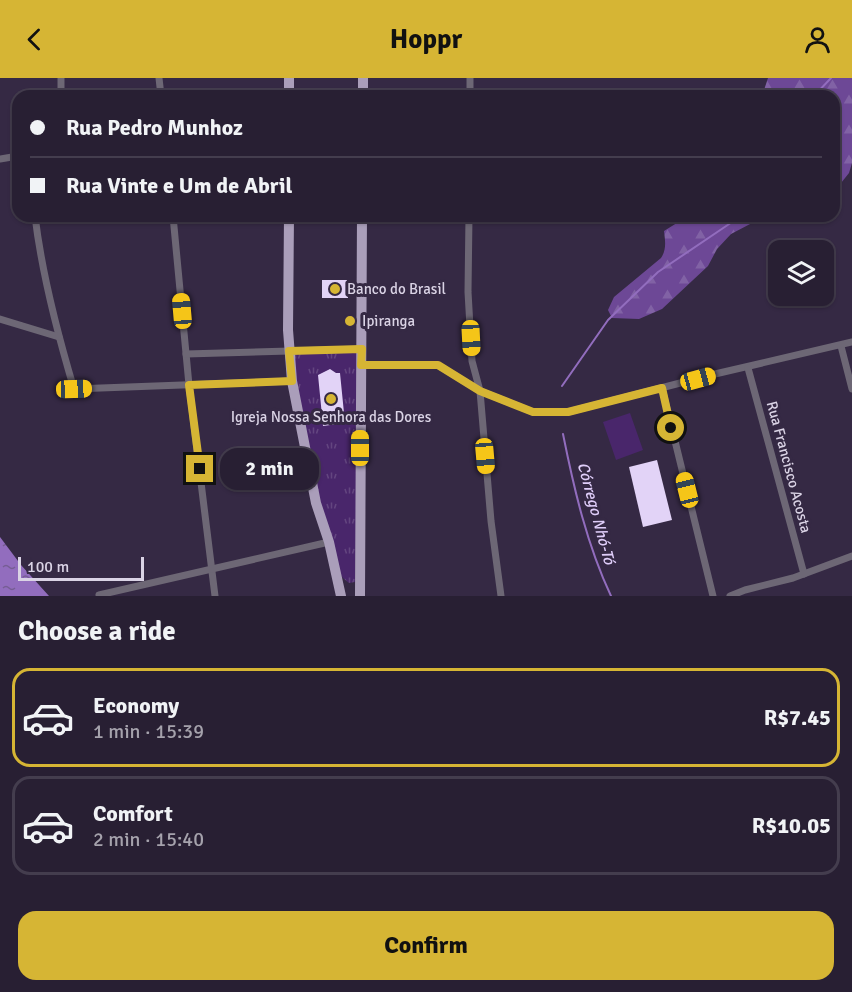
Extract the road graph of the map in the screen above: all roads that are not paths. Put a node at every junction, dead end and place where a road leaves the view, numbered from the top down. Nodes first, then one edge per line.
1 (36, 222) edge
2 (174, 222) edge
3 (289, 222) edge
4 (362, 222) edge
5 (469, 222) edge
6 (0, 319) edge
7 (59, 337) junction
8 (852, 342) edge
9 (841, 346) junction
10 (362, 349) junction
11 (289, 351) junction
12 (186, 354) junction
13 (361, 365) junction
14 (748, 368) junction
15 (292, 381) junction
16 (189, 385) junction
17 (662, 388) junction
18 (852, 388) edge
19 (480, 391) junction
20 (329, 542) junction
21 (852, 556) edge
22 (212, 571) junction
23 (804, 574) junction
24 (359, 592) edge
25 (745, 593) edge
26 (99, 595) edge
27 (216, 596) edge
28 (341, 596) edge
29 (501, 596) edge
30 (713, 596) edge
31 (730, 596) edge

1 - 7 street
2 - 12 street
3 - 11 main road
4 - 10 main road
5 - 19 street
6 - 7 street
7 - 16 street
8 - 9 street
9 - 14 street
9 - 18 street
10 - 11 street
10 - 13 main road
11 - 12 street
11 - 15 main road
12 - 16 street
13 - 19 street
13 - 24 main road
14 - 17 street
14 - 23 street, Rua Francisco Acosta
15 - 16 street
15 - 20 main road
16 - 22 street
17 - 19 street
17 - 30 street
19 - 29 street
20 - 22 street
20 - 28 main road
21 - 23 street
22 - 26 street
22 - 27 street
23 - 25 street
25 - 31 street

